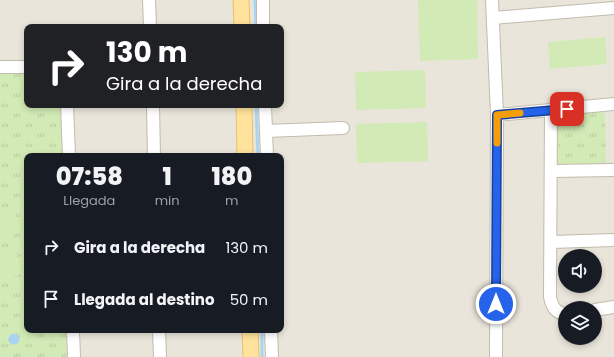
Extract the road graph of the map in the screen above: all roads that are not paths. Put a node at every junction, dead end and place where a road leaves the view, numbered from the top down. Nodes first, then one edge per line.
1 (149, 0) edge
2 (241, 0) edge
3 (263, 0) edge
4 (492, 0) edge
5 (614, 8) edge
6 (493, 18) junction
7 (150, 24) edge
8 (242, 24) edge
9 (263, 24) edge
10 (0, 67) edge
11 (24, 67) edge
12 (614, 104) edge
13 (67, 108) edge
14 (152, 108) edge
15 (244, 108) edge
16 (265, 108) edge
17 (551, 110) junction
18 (497, 115) junction
19 (343, 128) dead end
20 (266, 131) junction
21 (68, 153) edge
22 (154, 153) edge
23 (245, 153) edge
24 (267, 153) edge
25 (614, 170) edge
26 (552, 171) junction
27 (614, 240) edge
28 (551, 242) junction
29 (614, 307) edge
30 (602, 309) edge
31 (558, 312) edge
32 (73, 333) edge
33 (159, 333) edge
34 (250, 333) edge
35 (271, 333) edge
36 (74, 357) edge
37 (160, 357) edge
38 (251, 357) edge
39 (272, 357) edge
40 (496, 357) edge

1 - 7 street
2 - 8 main road
3 - 9 street
4 - 6 street
5 - 6 street
6 - 18 street
10 - 11 street
12 - 17 street
13 - 21 street
14 - 22 street
15 - 23 main road
16 - 20 street
17 - 18 street
17 - 26 street
18 - 40 street
19 - 20 street
20 - 24 street
25 - 26 street
26 - 28 street
27 - 28 street
28 - 31 street
29 - 30 street
32 - 36 street
33 - 37 street
34 - 38 main road
35 - 39 street

